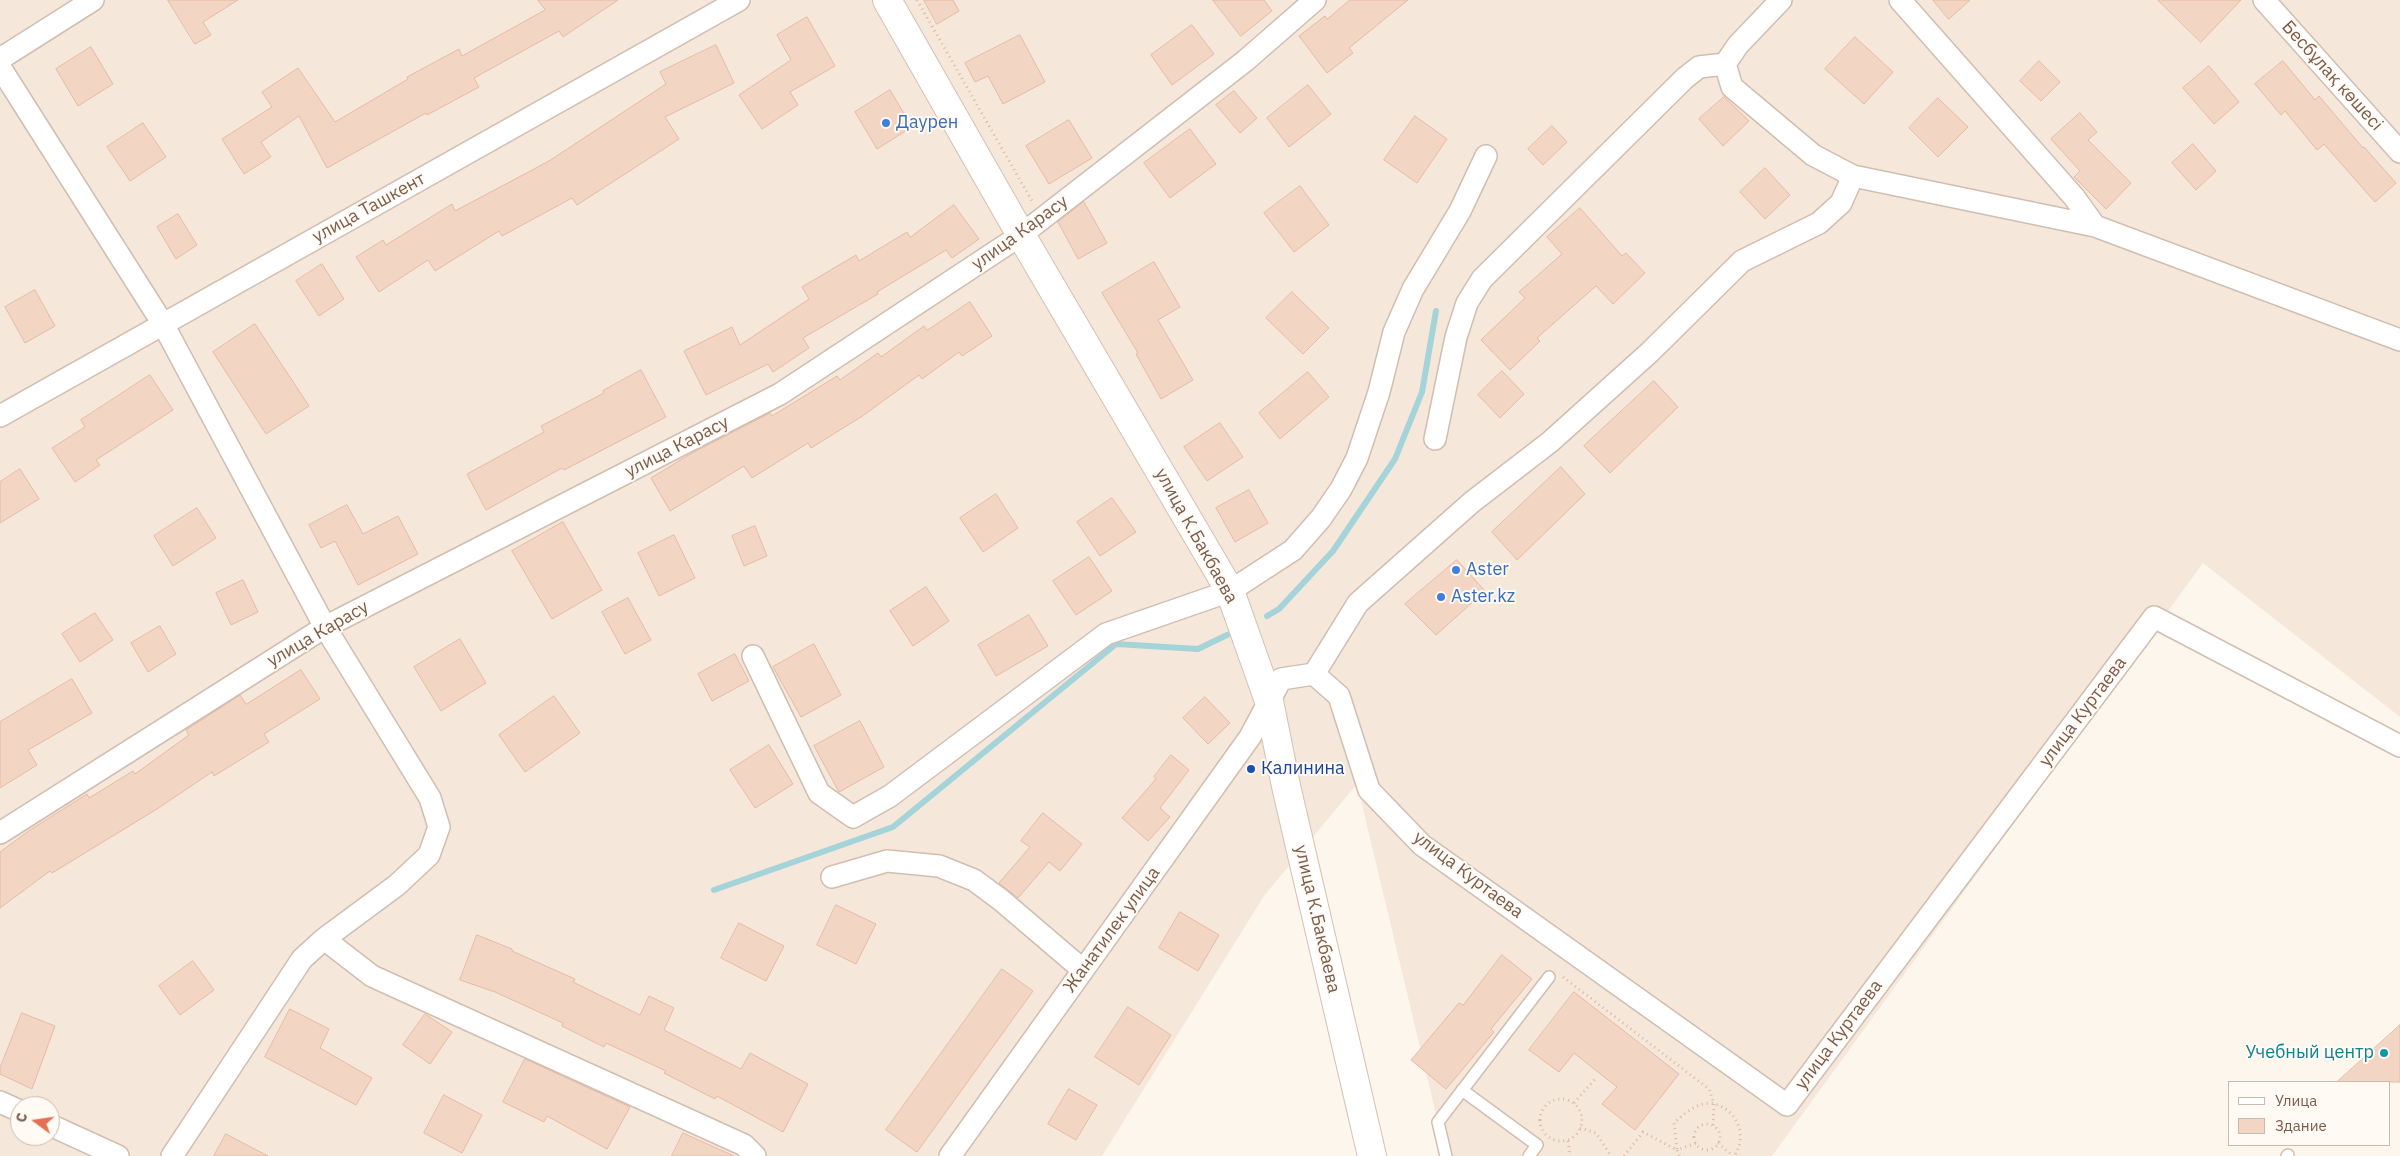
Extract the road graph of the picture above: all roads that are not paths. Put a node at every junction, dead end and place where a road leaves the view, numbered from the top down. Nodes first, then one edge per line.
1 (93, 0) edge
2 (739, 0) edge
3 (887, 0) edge
4 (1315, 0) edge
5 (1781, 0) edge
6 (1900, 0) edge
7 (2264, 0) edge
8 (0, 59) edge
9 (1725, 64) junction
10 (0, 67) edge
11 (2400, 152) edge
12 (1486, 156) dead end
13 (1853, 176) junction
14 (2096, 226) junction
15 (1021, 235) junction
16 (163, 324) junction
17 (2400, 340) edge
18 (0, 416) edge
19 (1435, 439) dead end
20 (1230, 591) junction
21 (325, 627) junction
22 (753, 656) dead end
23 (1314, 674) junction
24 (1269, 701) junction
25 (2400, 746) edge
26 (0, 833) edge
27 (832, 877) dead end
28 (324, 939) junction
29 (1083, 970) junction
30 (1549, 977) road end
31 (1462, 1090) junction
32 (60, 1130) edge
33 (117, 1156) edge
34 (172, 1156) edge
35 (755, 1156) edge
36 (950, 1156) edge
37 (1372, 1156) edge
38 (1446, 1156) edge
39 (1529, 1156) edge

1 - 8 street
2 - 16 street, улица Ташкент
3 - 15 street, улица К.Бакбаева
4 - 15 street, улица Карасу
5 - 9 street
6 - 14 street
7 - 11 street, Бесбұлақ көшесі
9 - 13 street
9 - 19 street
10 - 16 street
12 - 20 street
13 - 14 street
13 - 23 street
14 - 17 street
15 - 20 street, улица К.Бакбаева
15 - 21 street, улица Карасу
16 - 18 street, улица Ташкент
16 - 21 street
20 - 22 street
20 - 24 street, улица К.Бакбаева
21 - 26 street, улица Карасу
21 - 28 street
23 - 24 street
23 - 25 street, улица Куртаева
24 - 29 street, Жанатилек улица
24 - 37 street, улица К.Бакбаева
27 - 29 street
28 - 34 street
28 - 35 street
29 - 36 street, Жанатилек улица
30 - 31 lane
31 - 38 lane
31 - 39 lane
32 - 33 street

